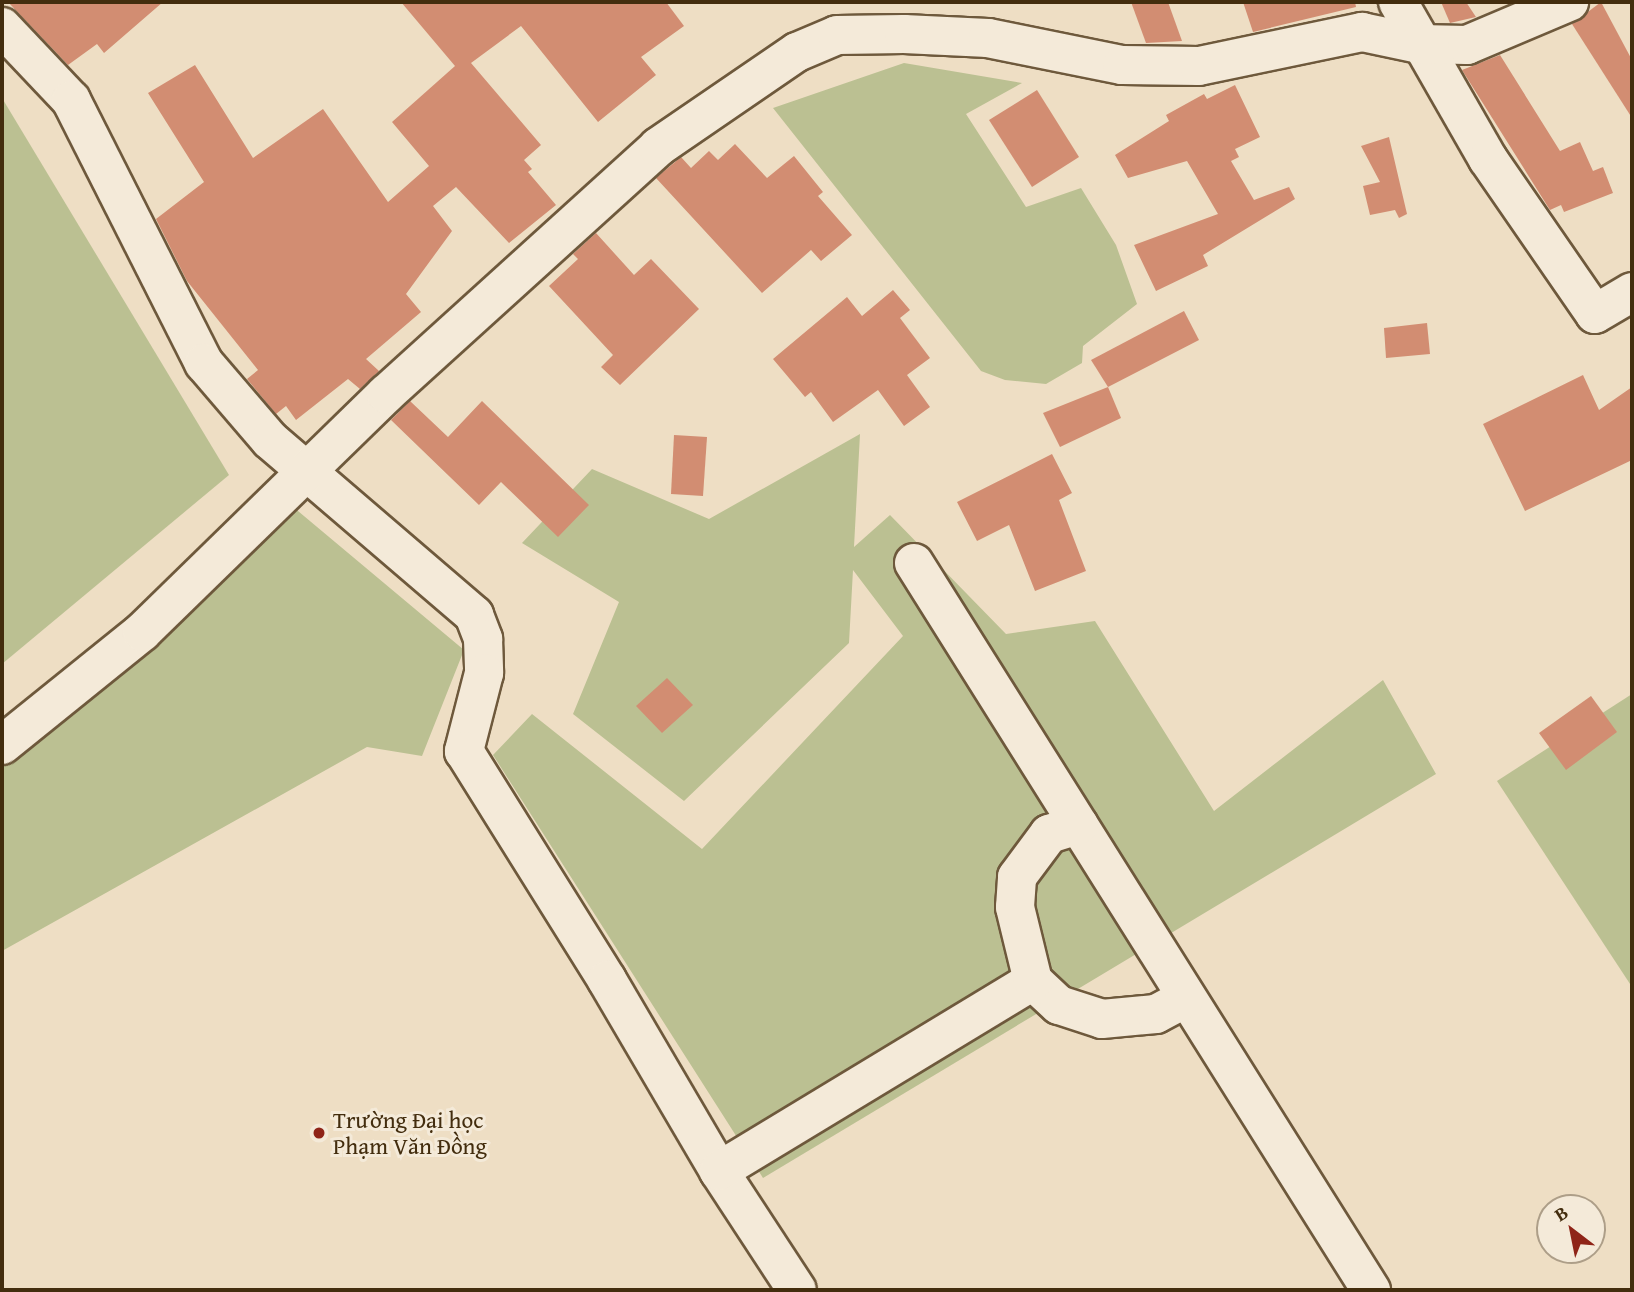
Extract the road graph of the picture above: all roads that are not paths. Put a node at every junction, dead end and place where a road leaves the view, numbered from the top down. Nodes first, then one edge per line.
1 (1398, 2) edge
2 (1569, 2) edge
3 (2, 27) edge
4 (1419, 44) junction
5 (1632, 292) edge
6 (309, 470) junction
7 (914, 563) dead end
8 (2, 746) edge
9 (1079, 825) junction
10 (1033, 981) junction
11 (1184, 999) junction
12 (719, 1171) junction
13 (797, 1290) edge
14 (1371, 1290) edge

1 - 4 street
2 - 4 street
3 - 6 street
4 - 5 street
4 - 6 street
6 - 8 street
6 - 12 street
7 - 9 street
9 - 10 street
9 - 11 street
10 - 11 street
10 - 12 street
11 - 14 street
12 - 13 street

